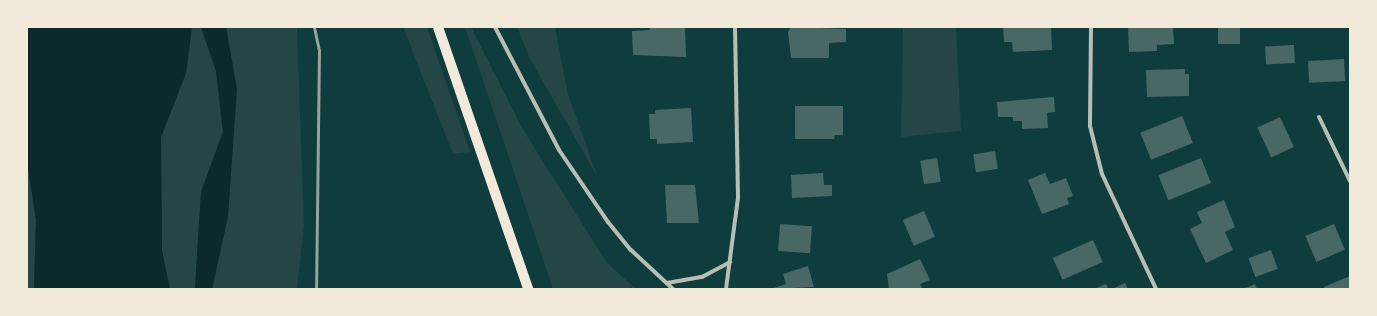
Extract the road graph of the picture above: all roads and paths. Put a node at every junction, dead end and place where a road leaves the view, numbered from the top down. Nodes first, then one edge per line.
1 (438, 27) edge
2 (495, 27) edge
3 (735, 27) edge
4 (1091, 27) edge
5 (1319, 117) dead end
6 (1350, 181) edge
7 (730, 262) junction
8 (667, 283) junction
9 (528, 289) edge
10 (673, 289) edge
11 (726, 289) edge
12 (1156, 289) edge

1 - 9 main road
2 - 8 street
3 - 7 street
4 - 12 street
5 - 6 street
7 - 8 street
7 - 11 street
8 - 10 street

